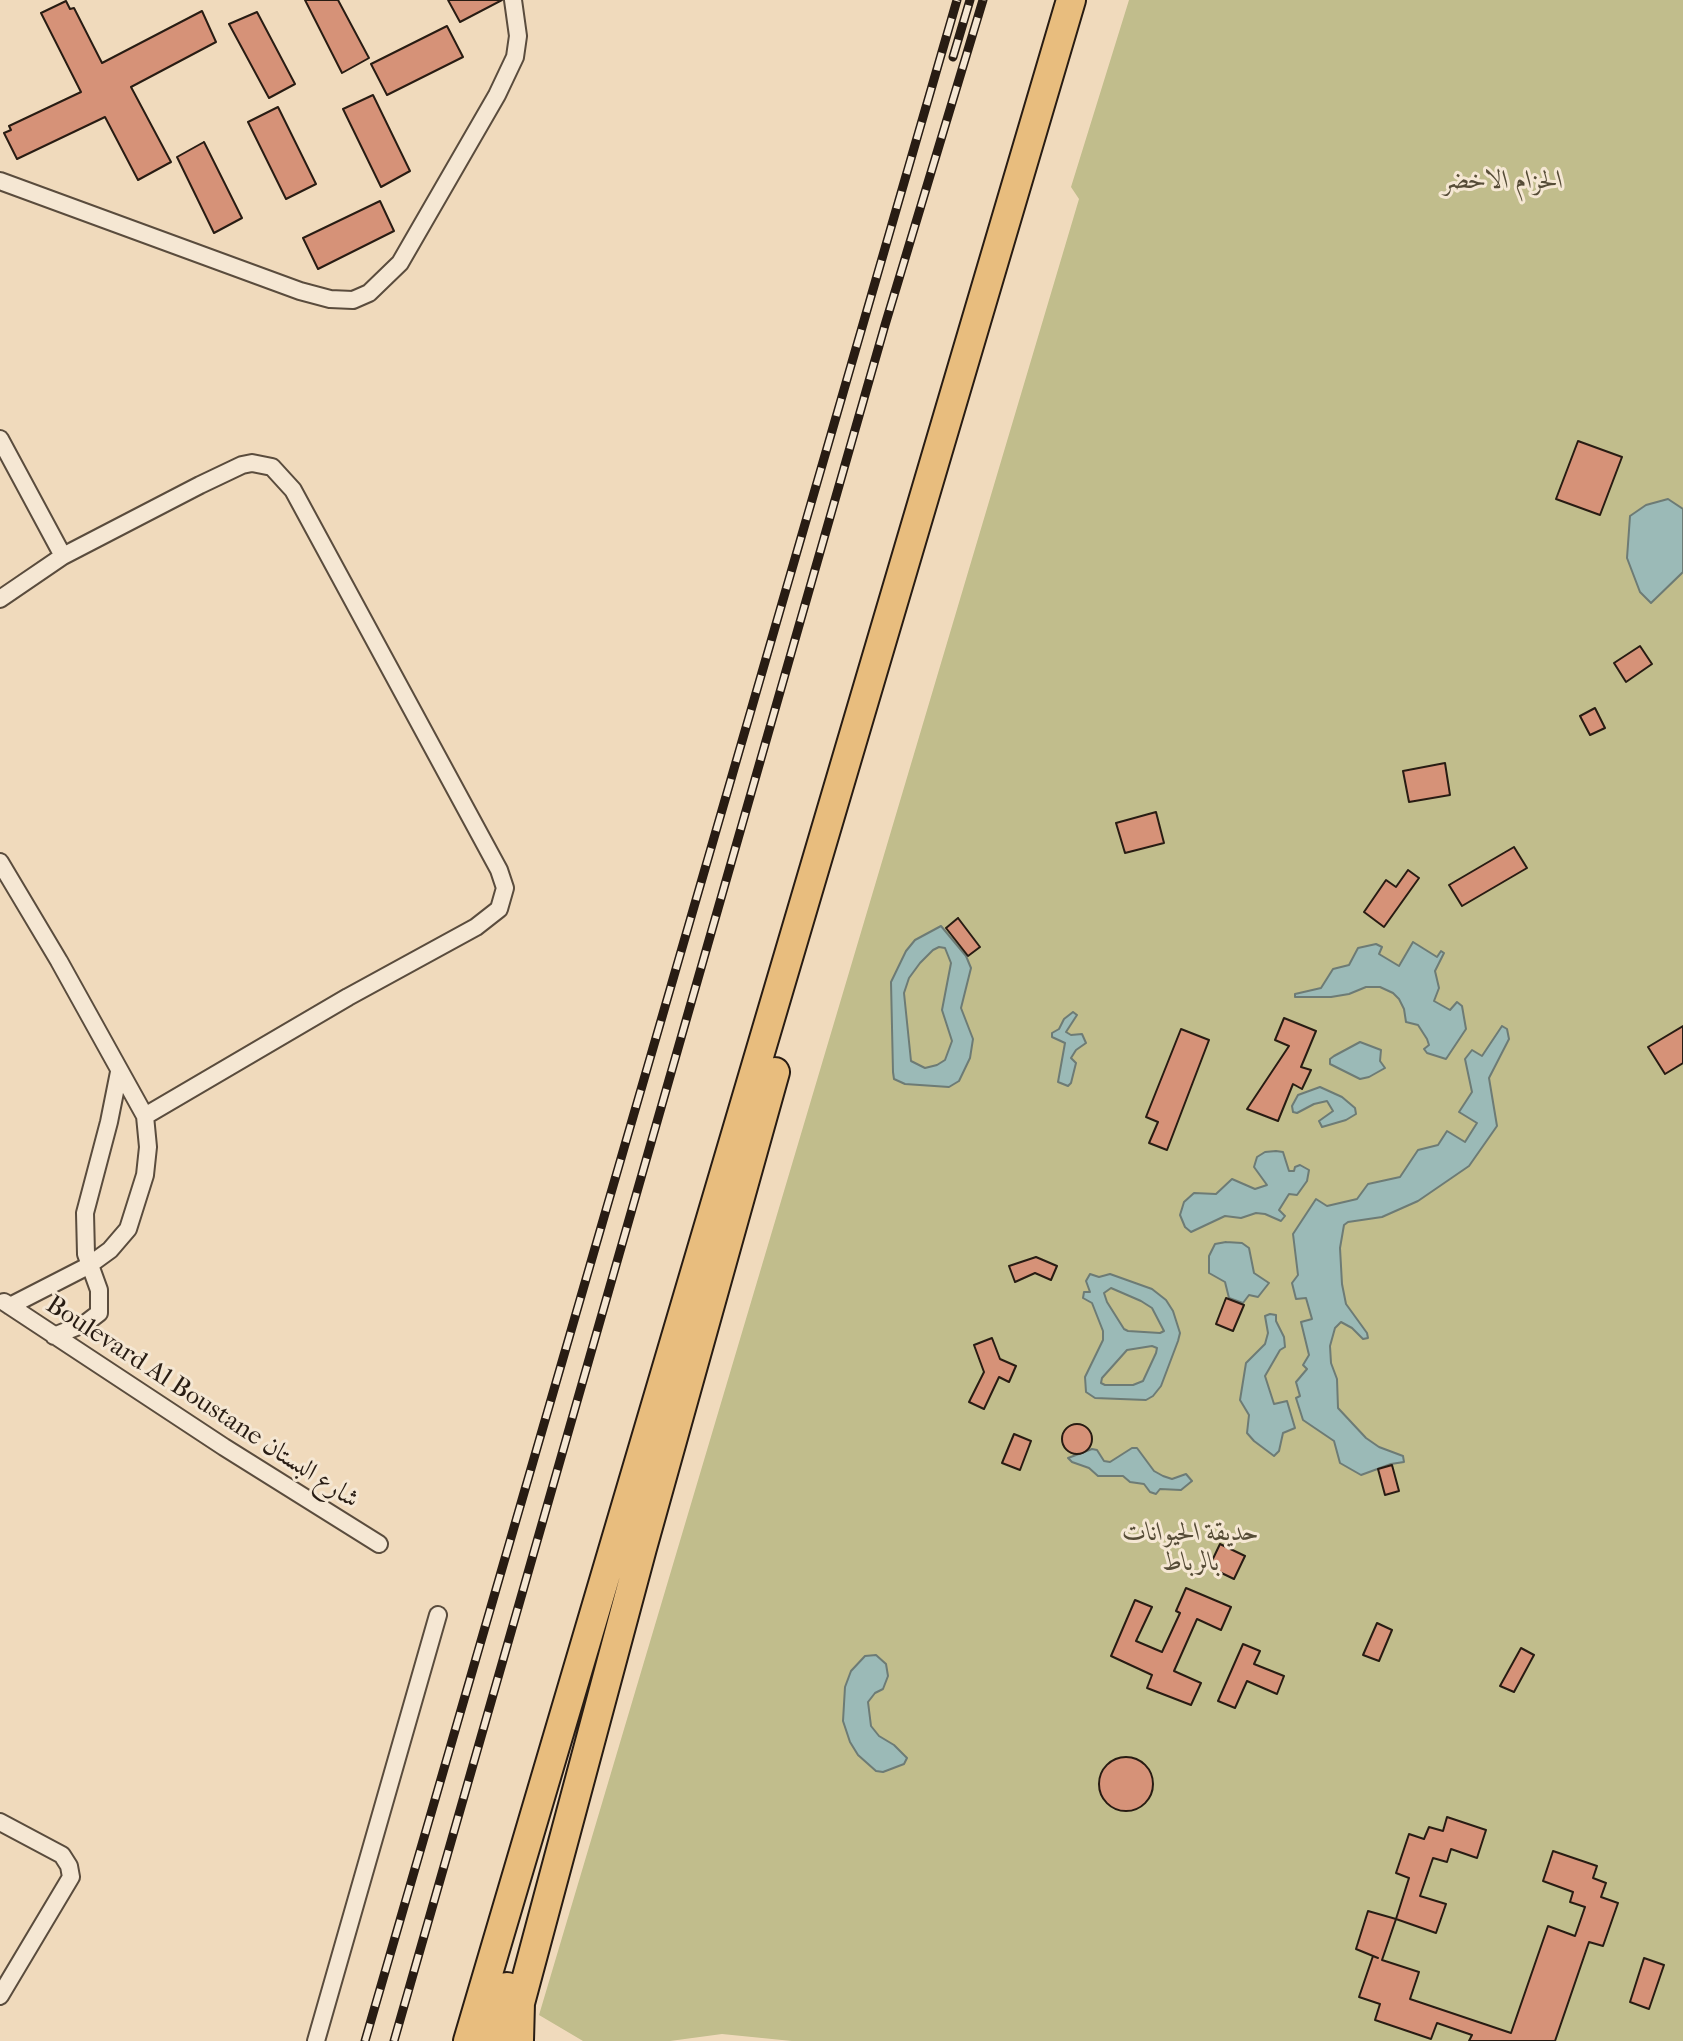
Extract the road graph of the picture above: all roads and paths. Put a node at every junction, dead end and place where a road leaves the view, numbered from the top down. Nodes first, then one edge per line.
1 (513, 0) edge
2 (1071, 0) edge
3 (1090, 0) edge
4 (0, 181) edge
5 (0, 439) edge
6 (63, 556) junction
7 (0, 599) edge
8 (0, 862) edge
9 (119, 1072) junction
10 (145, 1116) junction
11 (88, 1266) junction
12 (5, 1303) edge
13 (54, 1336) junction
14 (379, 1544) dead end
15 (438, 1615) dead end
16 (0, 1822) edge
17 (516, 1883) junction
18 (0, 1996) edge
19 (316, 2041) edge
20 (468, 2041) edge
21 (495, 2041) edge
22 (519, 2041) edge

1 - 4 street
2 - 17 highway
3 - 22 highway
5 - 6 street
6 - 7 street
6 - 10 street
8 - 9 street
9 - 10 street
9 - 11 street
10 - 11 street
11 - 12 street
11 - 13 street
12 - 13 street, Boulevard Al Boustane شارع البستان
13 - 14 street, Boulevard Al Boustane شارع البستان
15 - 19 street
16 - 18 street
17 - 20 highway
17 - 21 highway

